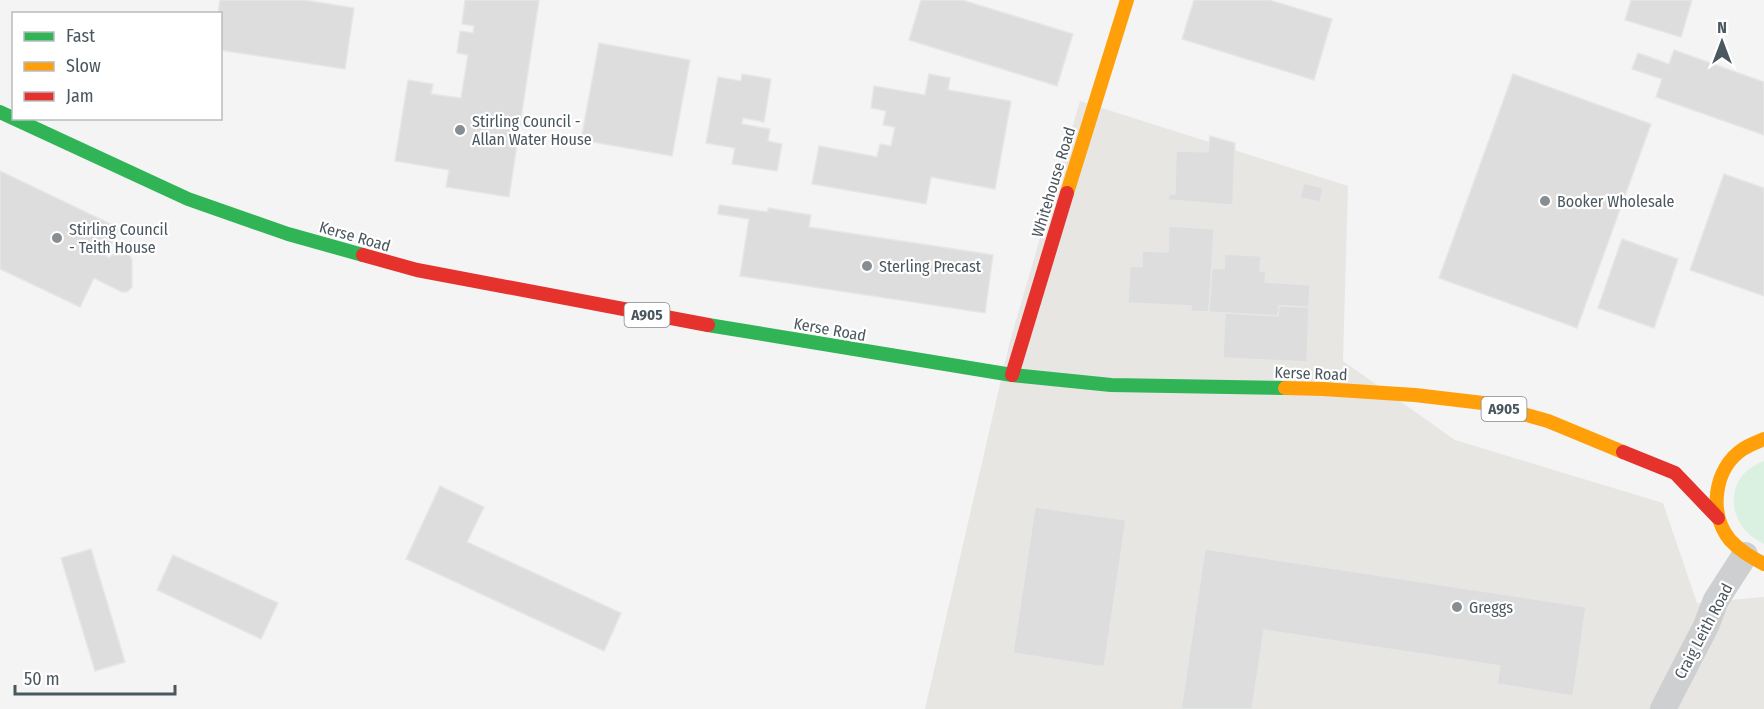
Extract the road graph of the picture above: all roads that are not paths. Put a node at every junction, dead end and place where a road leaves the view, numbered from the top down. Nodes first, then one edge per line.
1 (1127, 0) edge
2 (17, 120) edge
3 (1012, 375) junction
4 (1764, 439) edge
5 (1736, 453) junction
6 (1716, 460) dead end
7 (1718, 518) junction
8 (1755, 560) edge
9 (1663, 709) edge

1 - 3 main road, Whitehouse Road
2 - 3 main road, Kerse Road / A905
3 - 7 main road, Kerse Road / A905
4 - 5 main road
5 - 6 main road
5 - 7 main road, A905
7 - 8 main road, A905
8 - 9 street, Craig Leith Road

